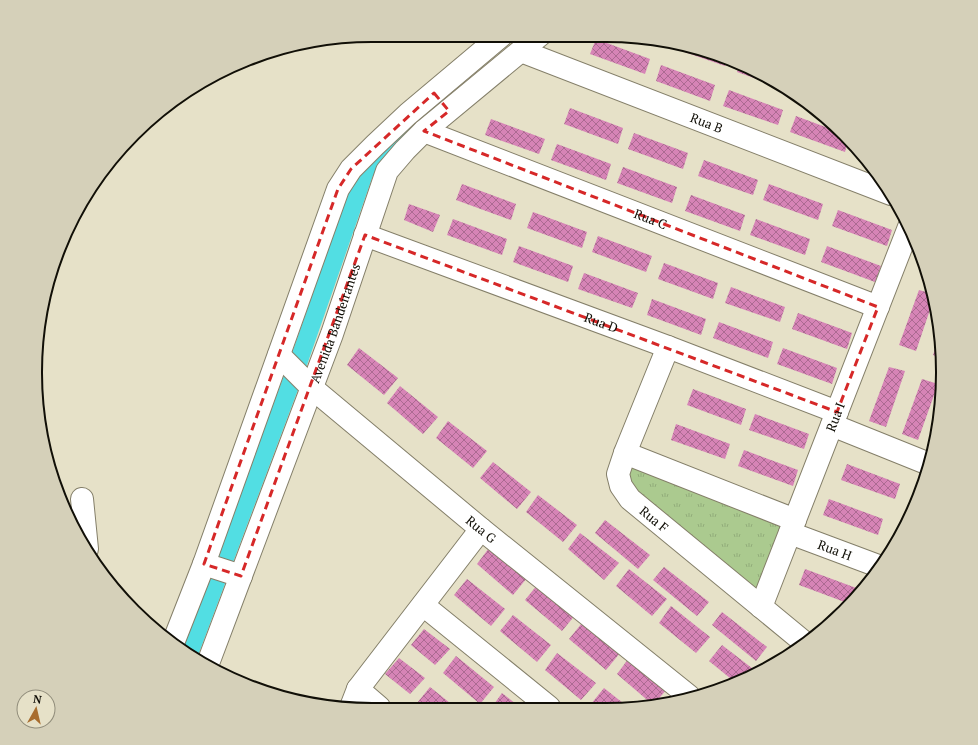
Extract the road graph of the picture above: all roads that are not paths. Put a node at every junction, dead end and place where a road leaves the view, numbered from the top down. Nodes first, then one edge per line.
1 (494, 42) edge
2 (533, 42) edge
3 (521, 52) junction
4 (434, 92) junction
5 (449, 111) junction
6 (424, 131) junction
7 (881, 190) edge
8 (365, 235) junction
9 (906, 235) edge
10 (878, 307) junction
11 (668, 347) junction
12 (279, 356) junction
13 (312, 388) junction
14 (834, 418) junction
15 (625, 453) junction
16 (924, 461) edge
17 (82, 499) dead end
18 (793, 526) junction
19 (481, 529) junction
20 (86, 538) edge
21 (204, 564) junction
22 (875, 564) edge
23 (241, 576) junction
24 (423, 605) junction
25 (761, 607) junction
26 (175, 638) edge
27 (801, 639) edge
28 (210, 661) edge
29 (686, 693) edge
30 (354, 698) edge
31 (367, 703) edge
32 (544, 703) edge

1 - 4 street
2 - 3 street, Avenida Bandeirantes
3 - 5 street, Avenida Bandeirantes
3 - 7 street, Rua B
4 - 5 street
4 - 12 street
5 - 6 street, Avenida Bandeirantes
6 - 8 street, Avenida Bandeirantes
6 - 10 street, Rua C
8 - 11 street, Rua D
8 - 13 street, Avenida Bandeirantes
9 - 10 street, Rua I
10 - 14 street, Rua I
11 - 14 street, Rua D
11 - 15 street, Rua F
12 - 13 street, Rua G
12 - 21 street
13 - 19 street, Rua G
13 - 23 street, Avenida Bandeirantes
14 - 16 street, Rua D
14 - 18 street, Rua I
15 - 18 street, Rua H
15 - 25 street, Rua F
17 - 20 street
18 - 22 street, Rua H
18 - 25 street, Rua I
19 - 24 street
19 - 29 street, Rua G
21 - 23 street
21 - 26 street
23 - 28 street, Avenida Bandeirantes
24 - 30 street
24 - 32 street
25 - 27 street, Rua F
30 - 31 street

